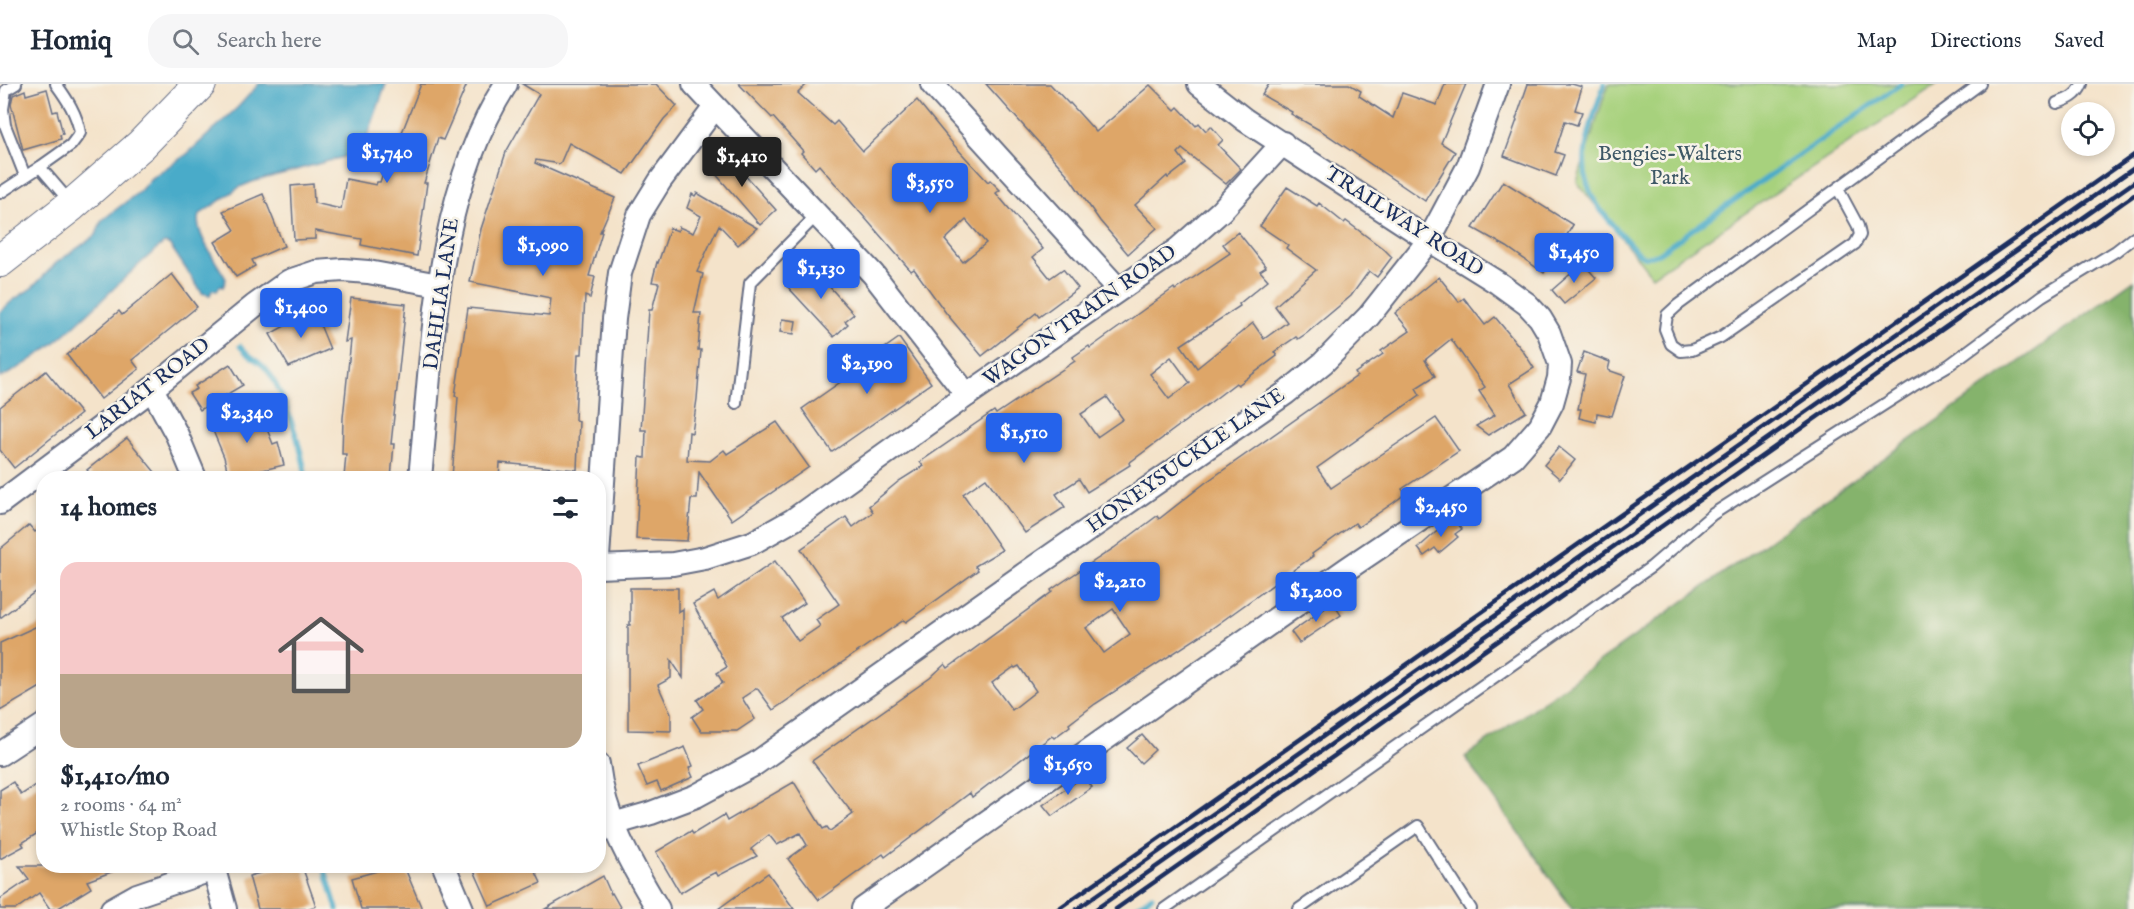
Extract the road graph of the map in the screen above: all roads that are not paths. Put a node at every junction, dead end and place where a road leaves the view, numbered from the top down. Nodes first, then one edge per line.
1 (16, 84) edge
2 (56, 84) edge
3 (200, 84) edge
4 (506, 84) edge
5 (694, 84) edge
6 (933, 84) edge
7 (1199, 84) edge
8 (1498, 84) edge
9 (1980, 84) edge
10 (2082, 84) edge
11 (2057, 103) dead end
12 (715, 107) junction
13 (1282, 143) junction
14 (40, 167) junction
15 (25, 177) junction
16 (1838, 189) junction
17 (0, 193) edge
18 (72, 205) junction
19 (817, 215) junction
20 (2134, 237) edge
21 (1429, 240) junction
22 (0, 261) edge
23 (439, 285) junction
24 (1118, 289) junction
25 (152, 389) junction
26 (967, 395) junction
27 (736, 403) dead end
28 (43, 471) edge
29 (192, 471) edge
30 (421, 471) edge
31 (604, 471) edge
32 (36, 476) edge
33 (0, 503) edge
34 (606, 567) edge
35 (36, 730) edge
36 (0, 754) edge
37 (606, 803) edge
38 (613, 824) junction
39 (196, 873) edge
40 (215, 873) edge
41 (447, 873) edge
42 (112, 909) edge
43 (225, 909) edge
44 (462, 909) edge
45 (658, 909) edge
46 (863, 909) edge
47 (1164, 909) edge
48 (1299, 909) edge
49 (1471, 909) edge

1 - 15 lane
2 - 14 lane
3 - 18 main road
4 - 23 street, DAHLIA LANE
5 - 12 street
6 - 24 street
7 - 13 street, TRAILWAY ROAD
8 - 21 street, HONEYSUCKLE LANE
9 - 16 lane
10 - 11 lane
12 - 19 street
12 - 31 street
13 - 21 street, TRAILWAY ROAD
13 - 24 street, WAGON TRAIN ROAD
14 - 15 lane
14 - 18 lane
15 - 17 lane
16 - 16 lane
18 - 22 main road
19 - 26 street
19 - 27 lane
20 - 47 lane
21 - 38 street, HONEYSUCKLE LANE
21 - 46 street, TRAILWAY ROAD
23 - 25 street, LARIAT ROAD
23 - 30 street, DAHLIA LANE
24 - 26 street, WAGON TRAIN ROAD
25 - 28 street, LARIAT ROAD
25 - 29 street
26 - 34 street, WAGON TRAIN ROAD
32 - 33 street, LARIAT ROAD
35 - 36 street
37 - 38 street
38 - 45 street
39 - 42 street
40 - 43 street
41 - 44 street
48 - 49 lane

